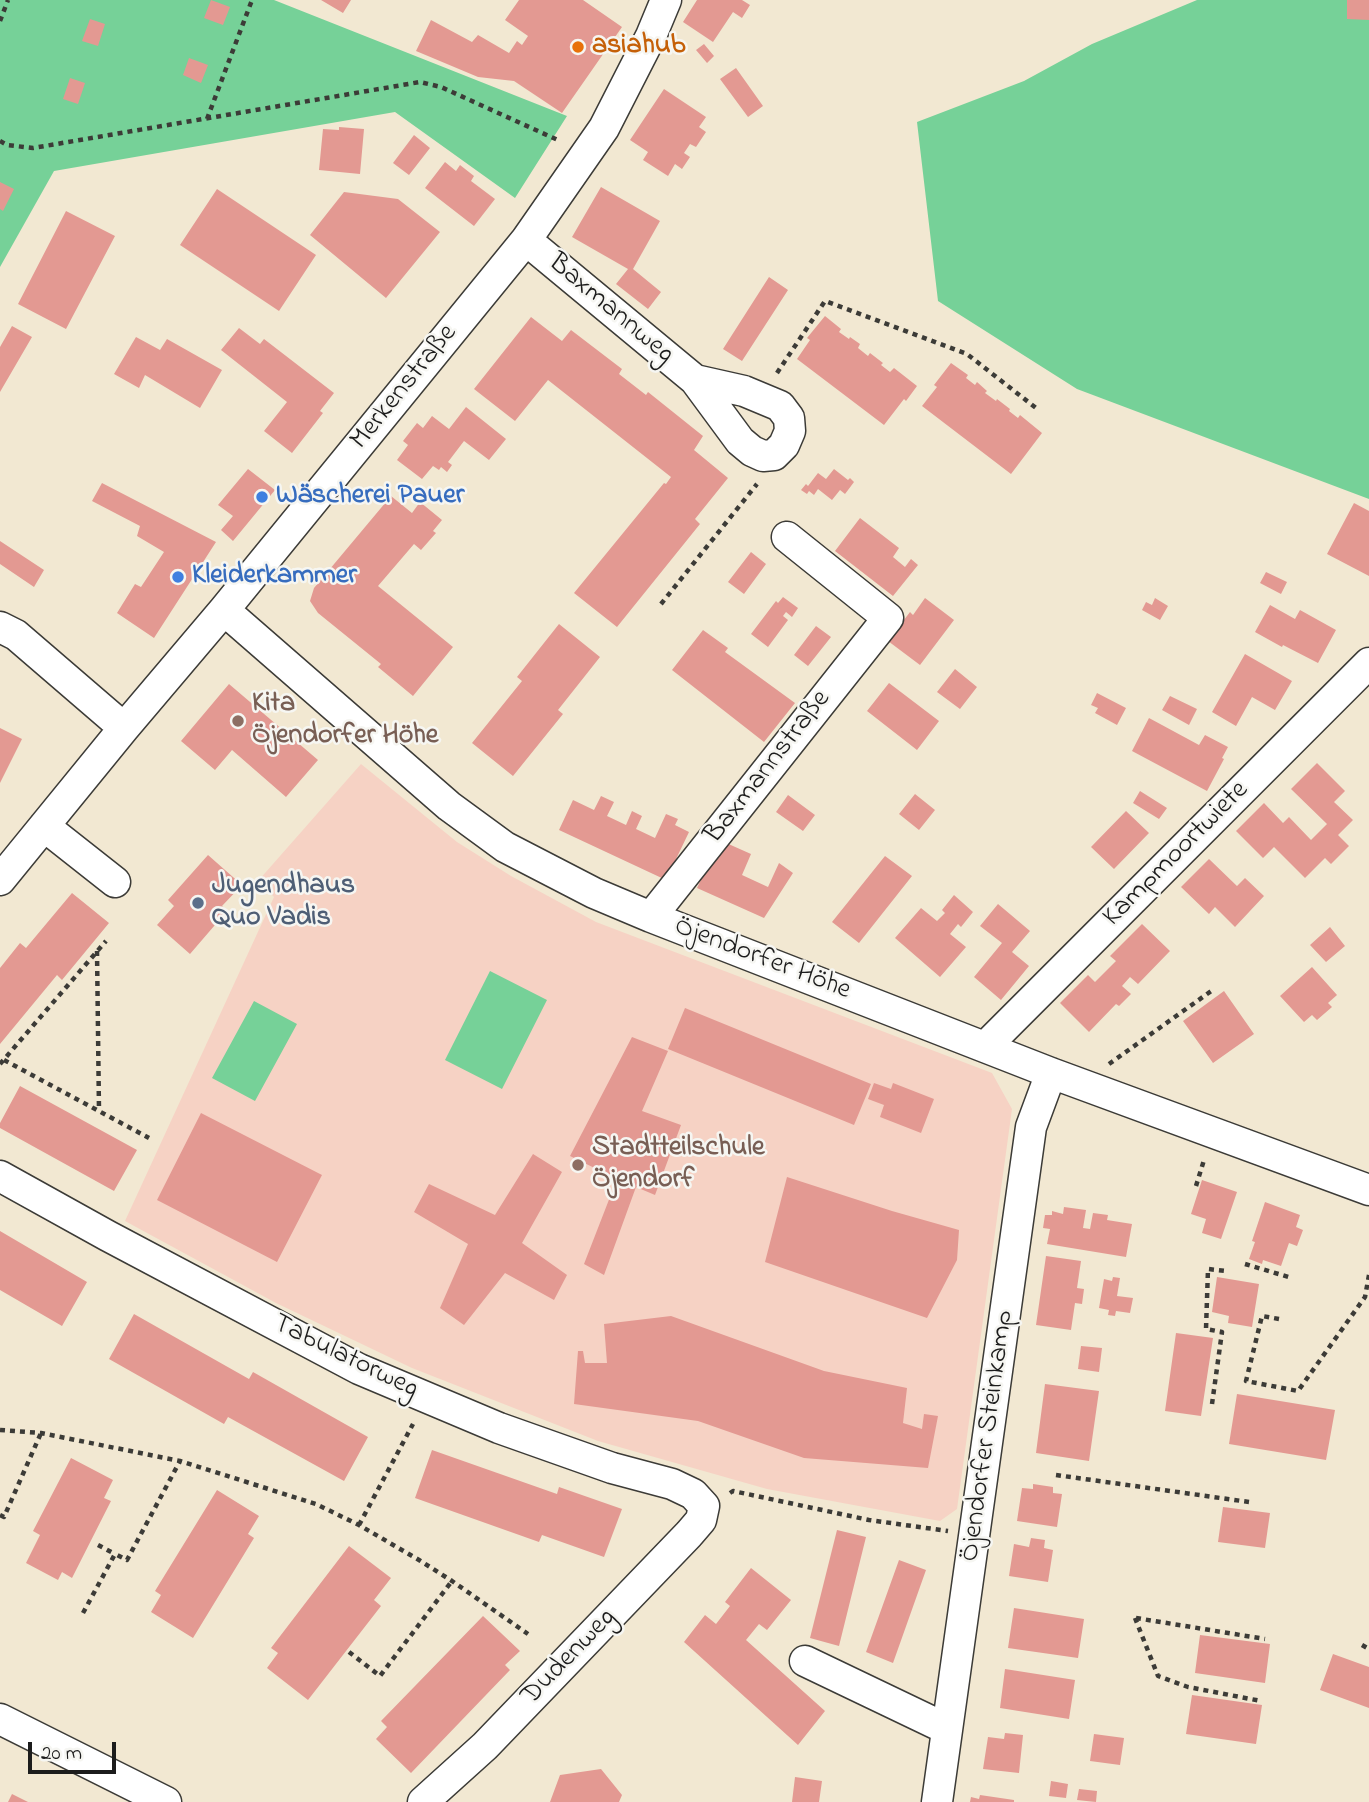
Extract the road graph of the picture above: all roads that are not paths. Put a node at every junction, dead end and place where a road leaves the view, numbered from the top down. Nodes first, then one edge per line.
1 (666, 0) edge
2 (526, 240) junction
3 (695, 380) junction
4 (787, 537) dead end
5 (224, 610) junction
6 (0, 627) edge
7 (1369, 663) edge
8 (124, 728) junction
9 (44, 826) junction
10 (0, 880) edge
11 (115, 882) dead end
12 (651, 917) junction
13 (985, 1047) junction
14 (1051, 1073) junction
15 (0, 1176) edge
16 (1369, 1190) edge
17 (704, 1506) joint
18 (804, 1661) dead end
19 (0, 1719) edge
20 (947, 1729) junction
21 (166, 1802) edge
22 (423, 1802) edge
23 (936, 1802) edge

1 - 2 street, Merkenstraße
2 - 3 street, Baxmannweg
2 - 5 street, Merkenstraße
3 - 3 street, Baxmannweg
4 - 12 street, Baxmannstraße
5 - 8 street, Merkenstraße
5 - 12 street, Öjendorfer Höhe
6 - 8 street
7 - 13 street, Kampmoortwiete
8 - 9 street, Merkenstraße
9 - 10 street, Merkenstraße
9 - 11 street
12 - 13 street, Öjendorfer Höhe
13 - 14 street, Öjendorfer Höhe
14 - 16 street, Öjendorfer Höhe
14 - 20 street, Öjendorfer Steinkamp
15 - 17 street, Tabulatorweg
17 - 22 street, Dudenweg
18 - 20 street
19 - 21 street
20 - 23 street, Öjendorfer Steinkamp

